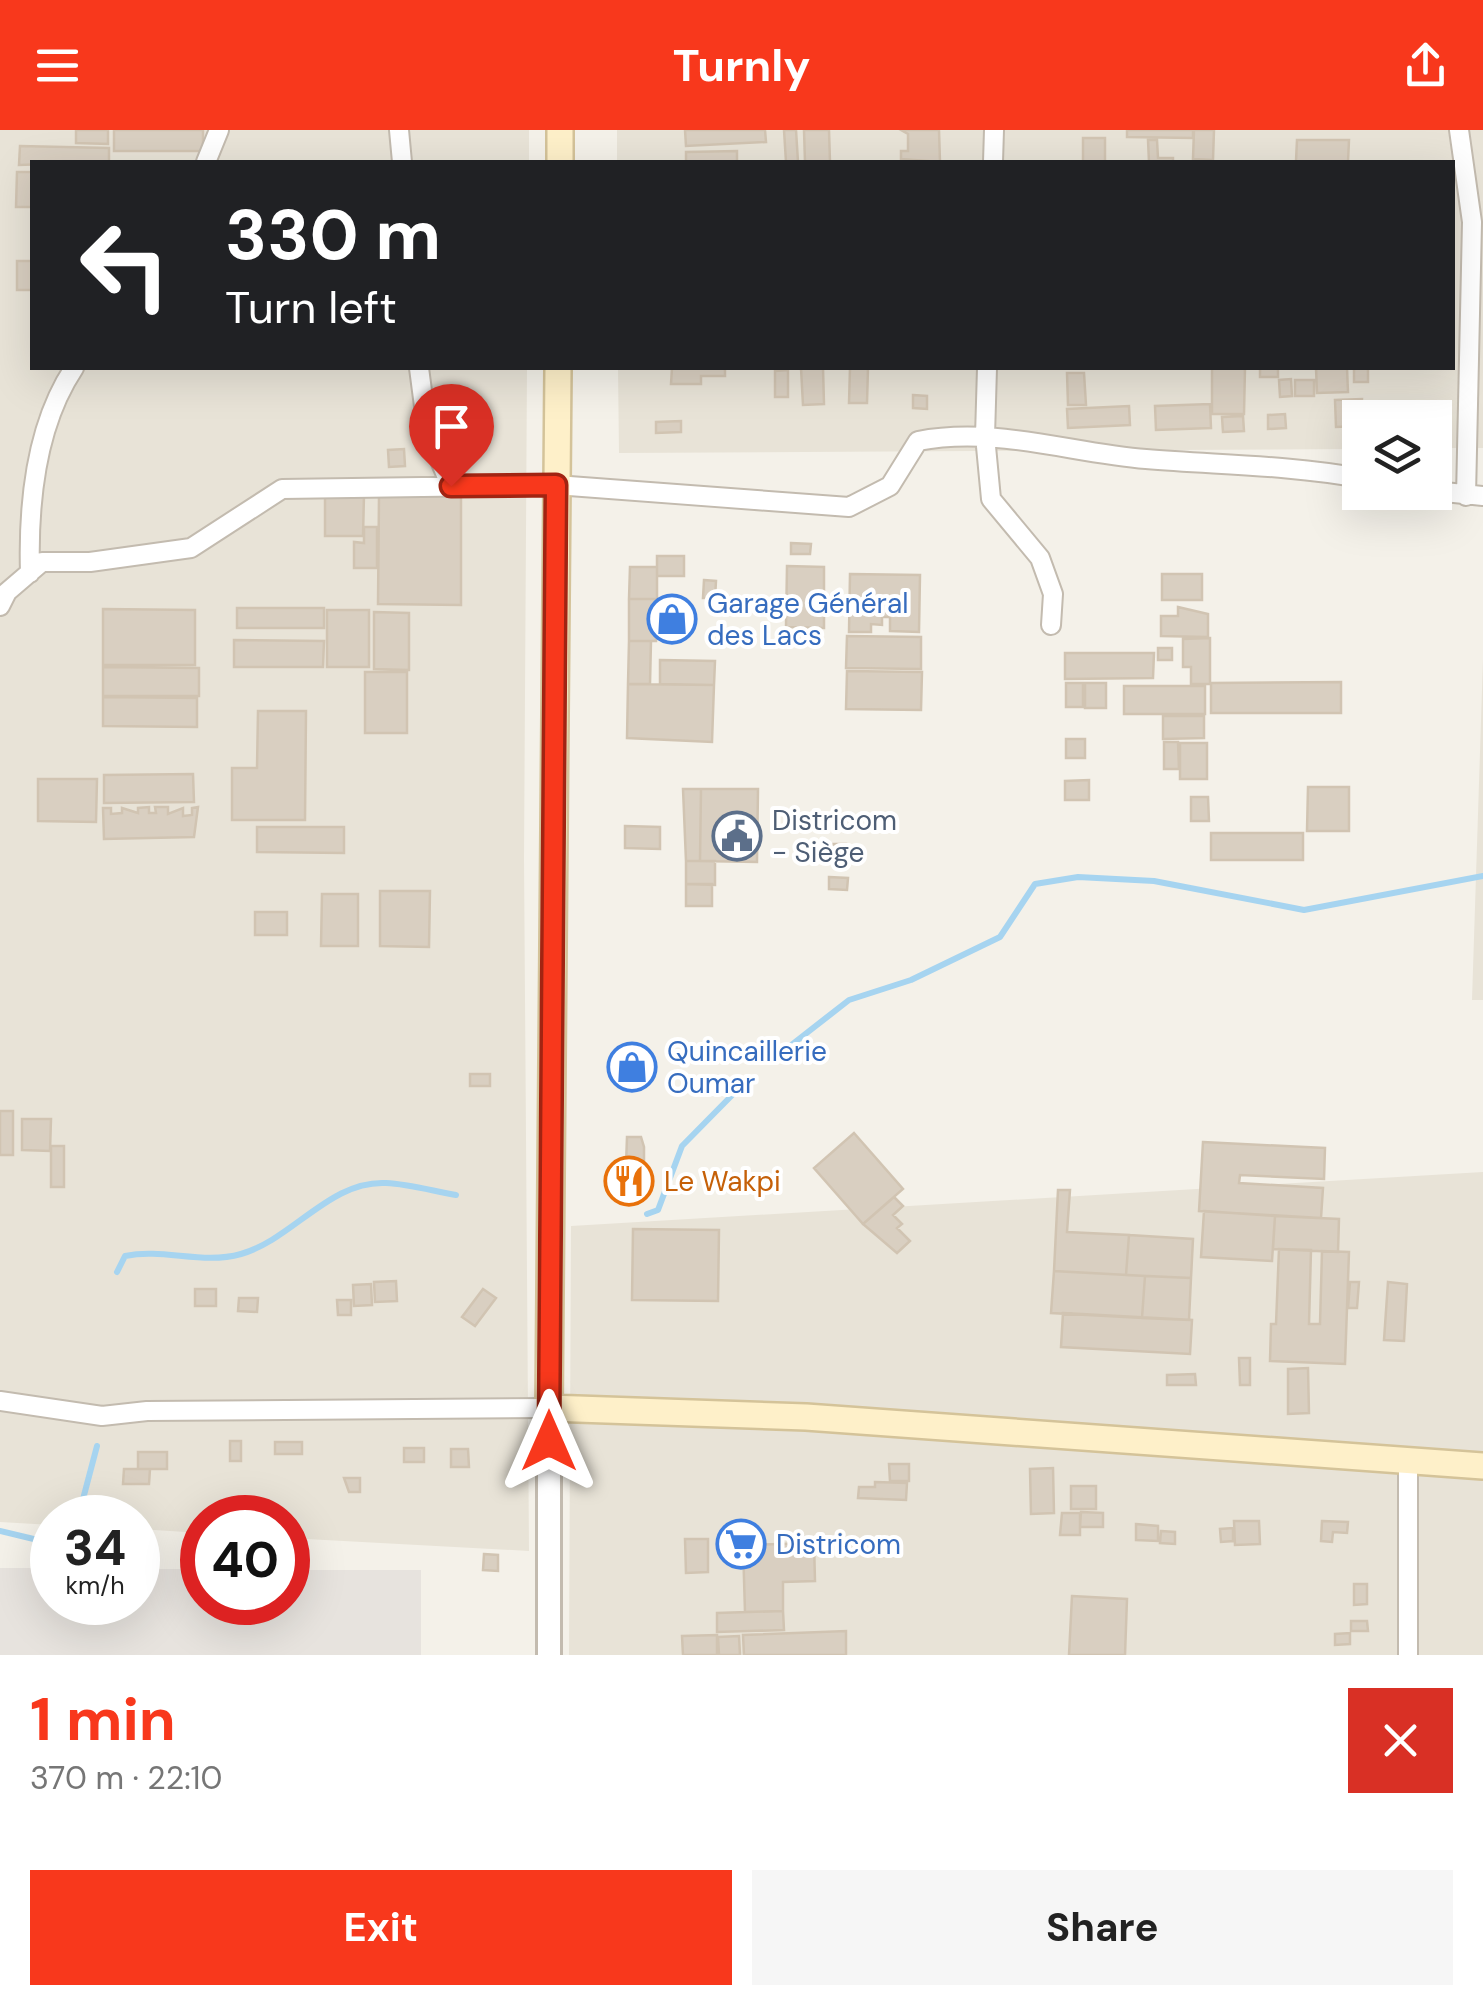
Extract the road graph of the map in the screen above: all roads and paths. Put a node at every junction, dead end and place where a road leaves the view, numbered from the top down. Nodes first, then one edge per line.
1 (219, 130) edge
2 (399, 130) edge
3 (560, 130) edge
4 (994, 130) edge
5 (1459, 130) edge
6 (207, 160) edge
7 (402, 160) edge
8 (560, 160) edge
9 (993, 160) edge
10 (73, 370) edge
11 (420, 370) edge
12 (558, 370) edge
13 (987, 370) edge
14 (985, 436) junction
15 (1342, 475) edge
16 (556, 485) junction
17 (451, 486) junction
18 (1475, 496) edge
19 (30, 572) junction
20 (0, 606) edge
21 (1052, 625) dead end
22 (0, 1401) edge
23 (549, 1408) junction
24 (1408, 1461) junction
25 (1483, 1466) edge
26 (549, 1655) edge
27 (1408, 1655) edge

1 - 6 street
2 - 7 street
3 - 8 main road
4 - 9 street
5 - 18 street
10 - 19 street
11 - 17 street
12 - 16 main road
13 - 14 street
14 - 15 street
14 - 16 street
14 - 21 street
16 - 17 street
16 - 23 main road
17 - 19 street
19 - 20 street
22 - 23 street
23 - 24 main road
23 - 26 street
24 - 25 main road
24 - 27 street

